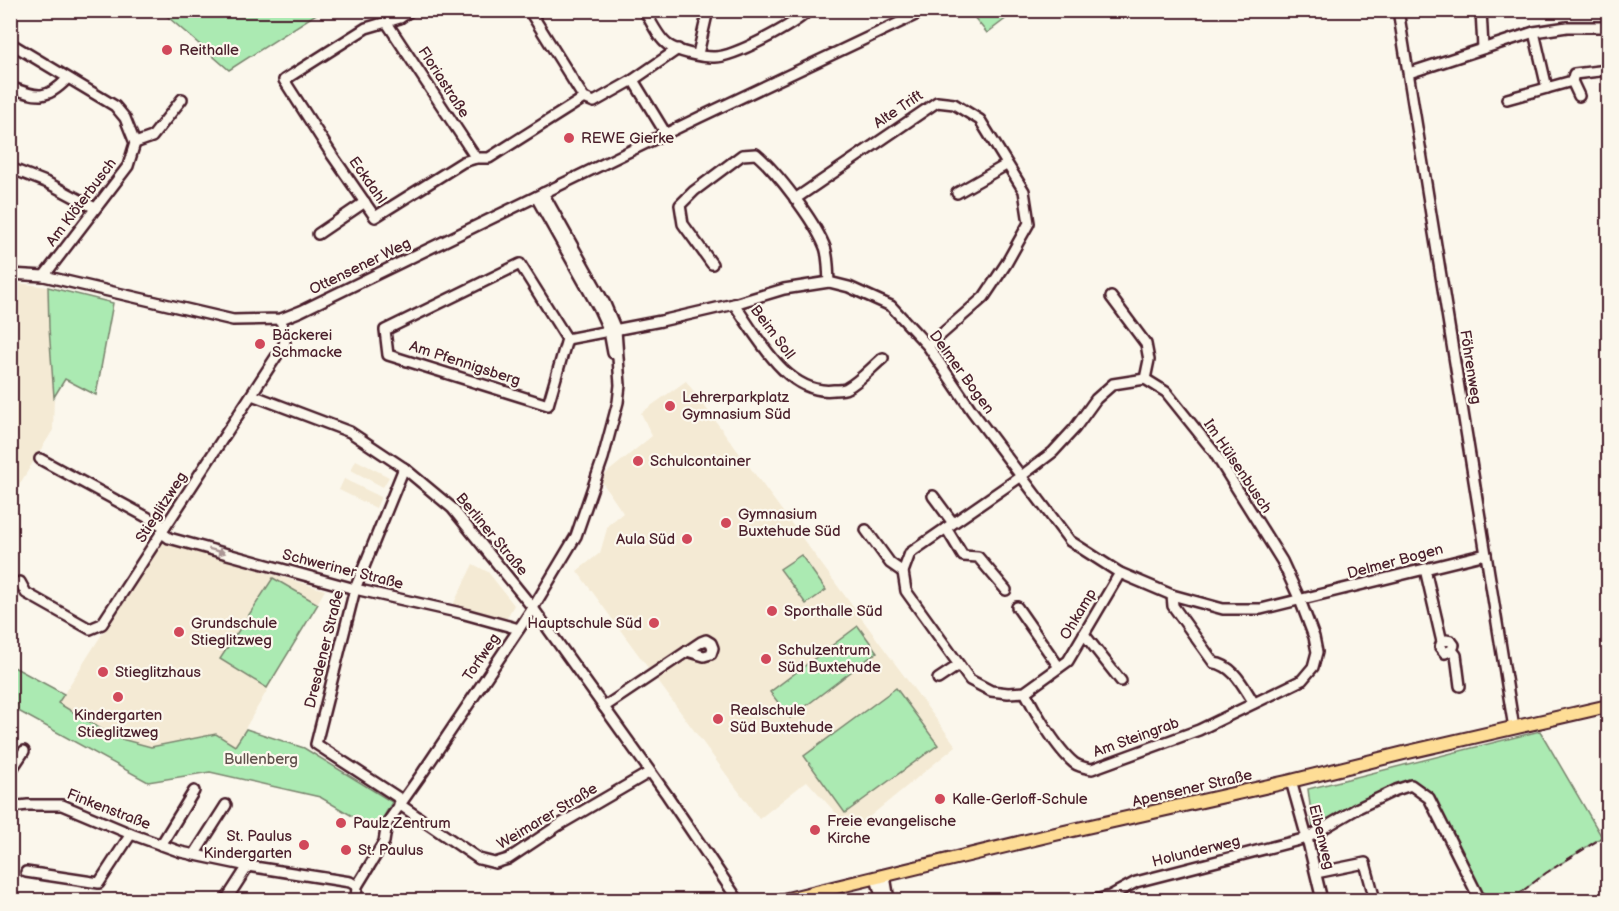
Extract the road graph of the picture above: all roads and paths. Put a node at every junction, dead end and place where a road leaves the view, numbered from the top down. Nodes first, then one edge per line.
1 (411, 10) edge
2 (529, 10) edge
3 (644, 10) edge
4 (708, 10) edge
5 (808, 10) edge
6 (926, 10) edge
7 (1398, 10) edge
8 (1481, 10) edge
9 (387, 23) junction
10 (1608, 27) edge
11 (1534, 32) junction
12 (10, 43) edge
13 (1483, 48) junction
14 (678, 49) junction
15 (698, 54) junction
16 (1608, 70) edge
17 (1408, 73) junction
18 (68, 79) junction
19 (633, 80) junction
20 (1572, 81) junction
21 (10, 87) edge
22 (1547, 88) junction
23 (1579, 96) dead end
24 (584, 98) junction
25 (182, 99) dead end
26 (1507, 99) dead end
27 (666, 134) junction
28 (135, 143) junction
29 (476, 158) junction
30 (1006, 165) junction
31 (10, 168) edge
32 (957, 193) dead end
33 (540, 195) junction
34 (795, 199) junction
35 (365, 202) junction
36 (95, 208) junction
37 (318, 234) dead end
38 (712, 264) dead end
39 (10, 274) edge
40 (44, 276) junction
41 (829, 282) junction
42 (1111, 297) dead end
43 (734, 304) junction
44 (281, 319) junction
45 (612, 331) junction
46 (567, 339) junction
47 (928, 346) junction
48 (883, 358) dead end
49 (1145, 379) junction
50 (252, 394) junction
51 (40, 459) dead end
52 (404, 468) junction
53 (1020, 477) junction
54 (933, 496) dead end
55 (949, 526) junction
56 (163, 530) junction
57 (866, 530) dead end
58 (1485, 554) junction
59 (1425, 568) junction
60 (903, 572) junction
61 (1120, 573) junction
62 (20, 582) dead end
63 (355, 588) junction
64 (1006, 590) dead end
65 (1172, 595) junction
66 (1300, 600) junction
67 (1017, 607) dead end
68 (533, 608) junction
69 (519, 629) junction
70 (1084, 634) junction
71 (687, 651) dead end
72 (959, 665) junction
73 (1059, 667) junction
74 (938, 679) dead end
75 (1121, 681) dead end
76 (1460, 686) dead end
77 (1025, 692) junction
78 (1254, 703) junction
79 (1608, 706) edge
80 (604, 707) junction
81 (1514, 729) junction
82 (24, 751) dead end
83 (10, 772) edge
84 (650, 772) junction
85 (1291, 781) junction
86 (194, 791) dead end
87 (401, 802) junction
88 (226, 805) dead end
89 (10, 807) edge
90 (131, 834) junction
91 (1307, 838) junction
92 (161, 845) junction
93 (194, 855) junction
94 (248, 866) junction
95 (26, 872) dead end
96 (1316, 873) junction
97 (881, 877) junction
98 (357, 886) junction
99 (226, 900) edge
100 (357, 900) edge
101 (738, 900) edge
102 (783, 900) edge
103 (882, 900) edge
104 (889, 900) edge
105 (1095, 900) edge
106 (1322, 900) edge
107 (1375, 900) edge
108 (1480, 900) edge

1 - 9 street, Eckdahl
2 - 24 street
3 - 14 street
4 - 15 street
5 - 15 street
6 - 27 street, Ottensener Weg
7 - 17 street, Föhrenweg
8 - 13 street
9 - 29 street, Floriastraße
9 - 35 street, Eckdahl
10 - 11 street
11 - 13 street
11 - 22 street
12 - 18 street
13 - 17 street
14 - 15 street
14 - 19 street
16 - 20 street
17 - 58 street, Föhrenweg
18 - 21 street
18 - 28 street
19 - 24 street, Eckdahl
19 - 27 street
20 - 22 street
20 - 23 street
22 - 26 street
24 - 29 street, Eckdahl
25 - 28 street
27 - 33 street, Ottensener Weg
28 - 36 street, Am Klöterbusch
29 - 35 street, Eckdahl
30 - 32 street
30 - 34 street, Alte Trift
30 - 47 street, Alte Trift
31 - 36 street
33 - 44 street, Ottensener Weg
33 - 45 street, Torfweg
34 - 38 street
34 - 41 street
35 - 37 street
36 - 40 street, Am Klöterbusch
39 - 40 street, Ottensener Weg
40 - 44 street, Ottensener Weg
41 - 43 street, Delmer Bogen
41 - 47 street, Delmer Bogen
42 - 49 street
43 - 45 street, Delmer Bogen
43 - 48 street, Beim Soll
44 - 50 street, Stieglitzweg
45 - 46 street
45 - 68 street, Torfweg
46 - 46 street, Am Pfennigsberg
47 - 53 street, Delmer Bogen
49 - 53 street
49 - 66 street, Im Hülsenbusch
50 - 52 street, Berliner Straße
50 - 56 street, Stieglitzweg
51 - 56 street, Schweriner Straße
52 - 63 street, Dresdener Straße
52 - 68 street, Berliner Straße
53 - 55 street
53 - 61 street, Delmer Bogen
54 - 55 street
55 - 60 street
55 - 64 street
56 - 62 street, Stieglitzweg
56 -> 63 street, Schweriner Straße
57 - 60 street
58 - 59 street, Delmer Bogen
58 - 81 street, Föhrenweg
59 - 66 street, Delmer Bogen
59 - 76 street
60 - 72 street
61 - 65 street, Delmer Bogen
61 - 70 street, Ohkamp
63 - 69 street, Schweriner Straße
63 - 87 street, Dresdener Straße
65 - 66 street, Delmer Bogen
65 - 78 street
66 - 78 street, Am Steingrab
67 - 73 street, Ohkamp
68 - 69 street, Torfweg
68 - 80 street, Berliner Straße
69 - 87 street, Torfweg
70 - 73 street, Ohkamp
70 - 75 street
71 - 80 street
72 - 74 street
72 - 77 street
73 - 77 street, Ohkamp
77 - 78 street, Am Steingrab
79 - 81 main road, Apensener Straße
80 - 84 street, Berliner Straße
81 - 85 main road, Apensener Straße
82 - 83 street
84 - 87 street, Weimarer Straße
84 - 101 street, Berliner Straße
85 - 91 street, Eibenweg
85 - 97 main road, Apensener Straße
86 - 92 street, Finkenstraße
87 - 98 street, Torfweg
88 - 93 street
89 - 90 street, Finkenstraße
90 - 92 street, Finkenstraße
90 - 95 street
91 - 96 street, Eibenweg
91 - 105 street, Holunderweg
91 - 108 street, Holunderweg
92 - 93 street, Finkenstraße
93 - 94 street, Finkenstraße
94 - 98 street, Finkenstraße
94 - 99 street
96 - 106 street, Eibenweg
96 - 107 street
97 - 102 main road, Apensener Straße
97 - 103 street
97 - 104 street
98 - 100 street

